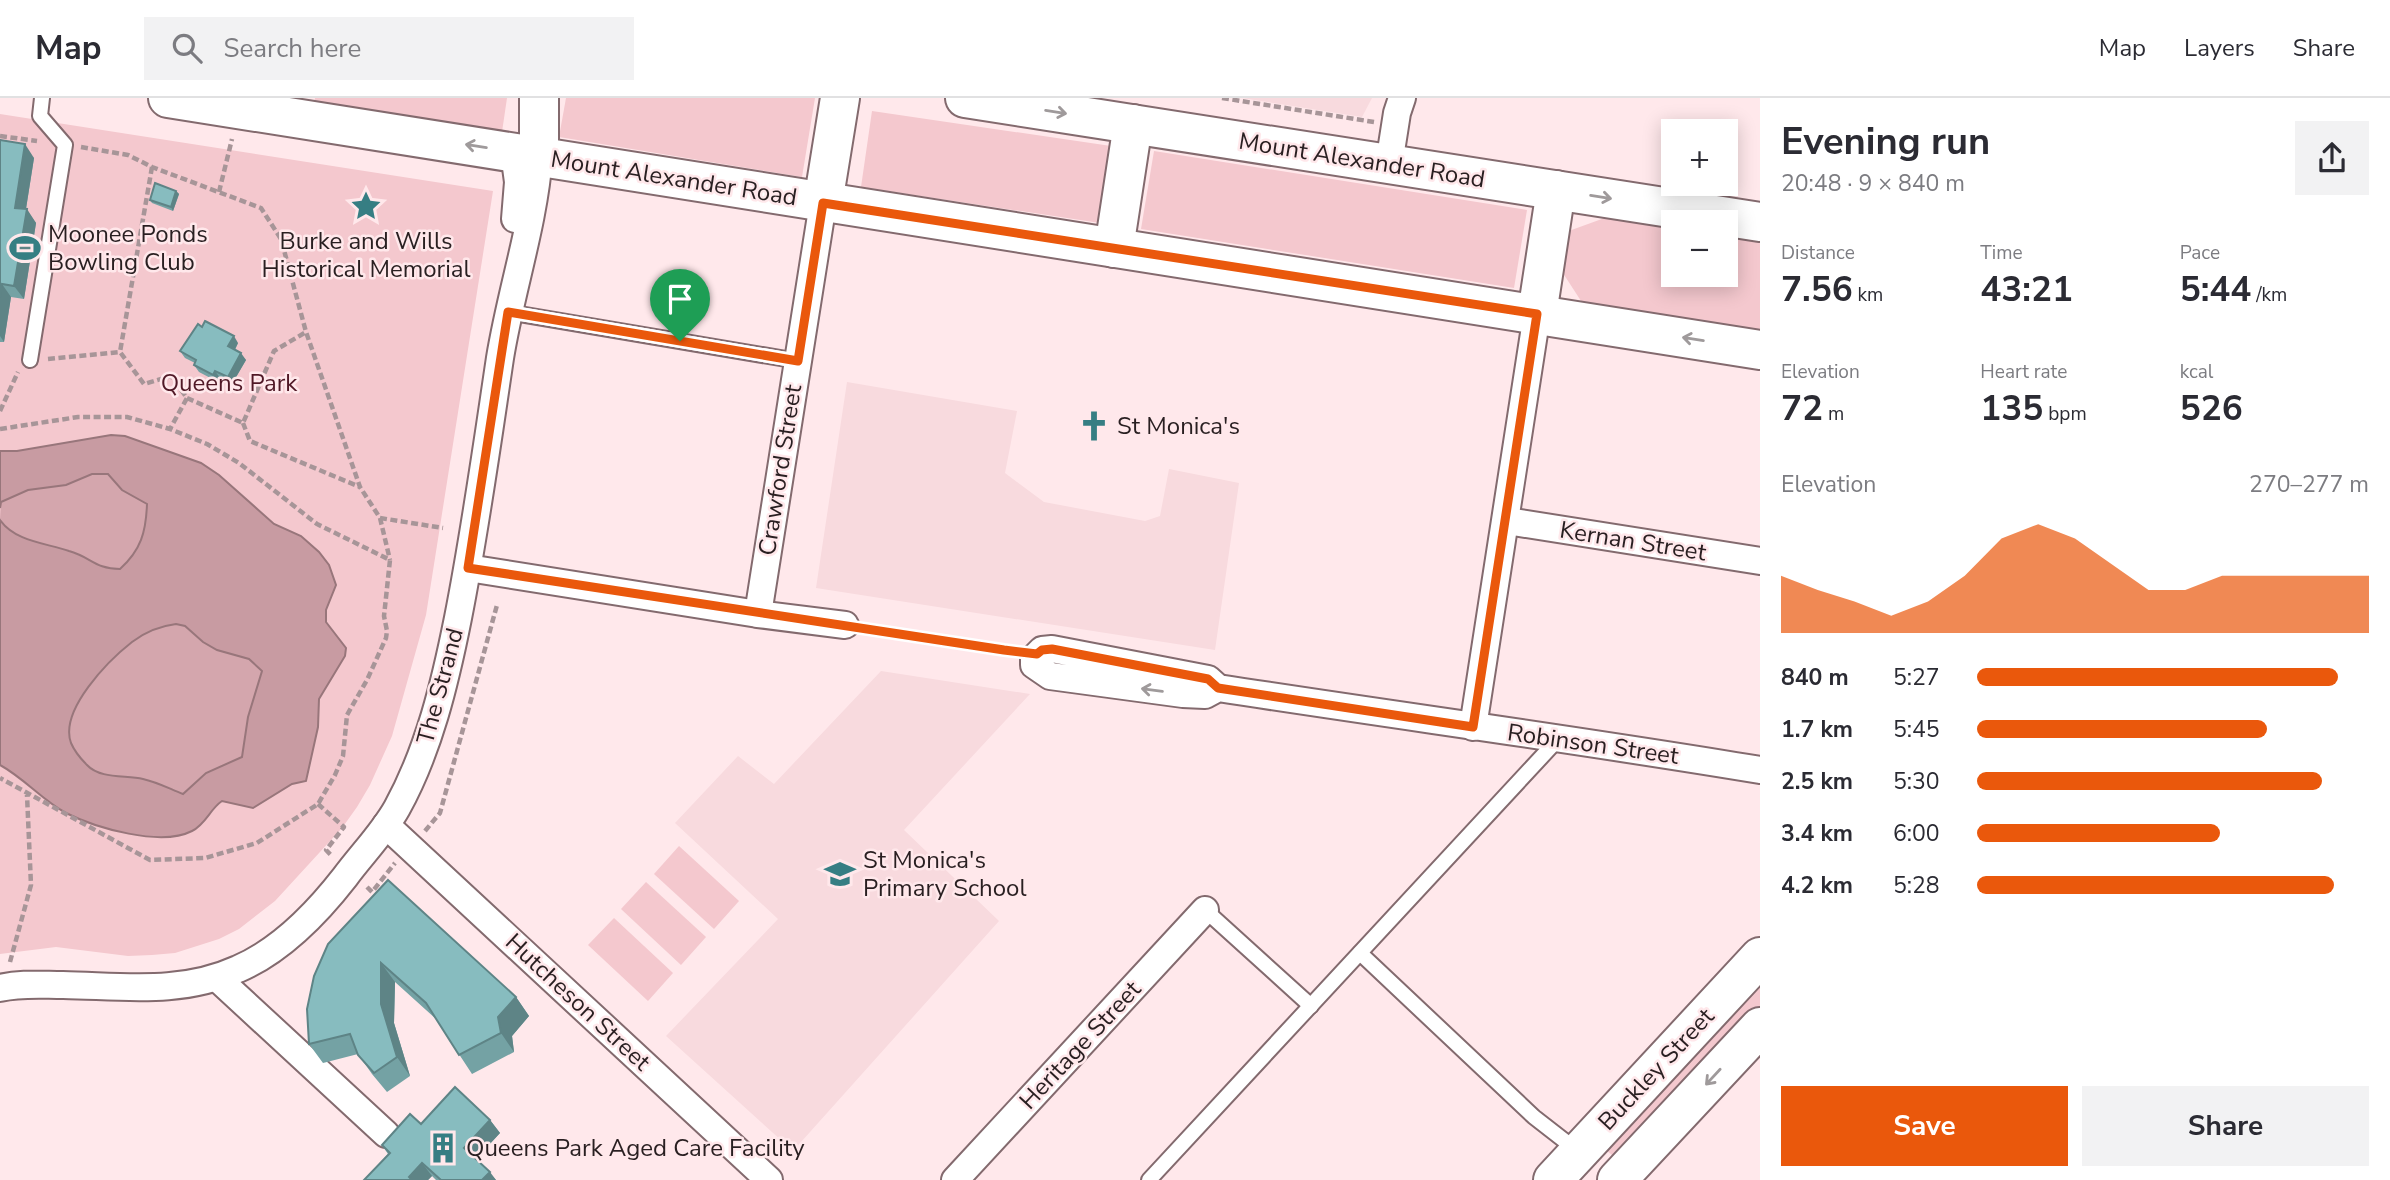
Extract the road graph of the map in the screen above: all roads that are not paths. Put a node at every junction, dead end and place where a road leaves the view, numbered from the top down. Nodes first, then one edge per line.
1 (42, 98) edge
2 (169, 98) edge
3 (520, 98) edge
4 (539, 98) edge
5 (840, 98) edge
6 (1402, 98) edge
7 (973, 99) edge
8 (284, 107) edge
9 (1133, 124) junction
10 (526, 154) junction
11 (1389, 164) junction
12 (1556, 190) junction
13 (823, 203) junction
14 (1760, 222) edge
15 (1114, 248) junction
16 (508, 312) junction
17 (1537, 314) junction
18 (1760, 350) edge
19 (30, 360) road end
20 (798, 361) junction
21 (1507, 521) junction
22 (1760, 561) edge
23 (468, 568) junction
24 (758, 614) junction
25 (845, 625) road end
26 (1037, 654) road end
27 (1473, 727) junction
28 (1560, 737) junction
29 (1760, 770) edge
30 (386, 825) junction
31 (1205, 910) joint
32 (1360, 953) junction
33 (1760, 957) edge
34 (217, 978) junction
35 (2, 988) edge
36 (1311, 1006) junction
37 (1760, 1027) edge
38 (386, 1134) dead end
39 (1580, 1166) edge
40 (754, 1175) edge
41 (955, 1180) edge
42 (1149, 1180) edge
43 (1553, 1180) edge
44 (1616, 1180) edge

1 - 19 lane
2 - 8 main road, Mount Alexander Road
3 - 10 main road
4 - 10 main road
5 - 13 main road
6 - 11 street
7 -> 9 main road, Mount Alexander Road
10 -> 8 main road, Mount Alexander Road
9 - 11 main road, Mount Alexander Road
9 - 15 main road
10 - 13 main road, Mount Alexander Road
10 - 16 street, The Strand
11 - 12 main road, Mount Alexander Road
12 -> 14 main road, Mount Alexander Road
12 - 17 main road
13 - 15 main road, Mount Alexander Road
13 - 20 street, Crawford Street
15 - 17 main road, Mount Alexander Road
16 - 20 lane
16 - 23 street, The Strand
18 -> 17 main road, Mount Alexander Road
17 - 21 street
20 - 24 street, Crawford Street
21 - 22 street, Kernan Street
21 - 27 street
23 - 24 street
23 - 30 street, The Strand
24 - 25 street
26 - 27 street, Robinson Street
27 - 28 street, Robinson Street
28 - 29 street, Robinson Street
28 - 32 lane
30 - 34 street, The Strand
30 - 40 street, Hutcheson Street
31 - 36 lane
31 - 41 street, Heritage Street
32 - 36 lane
32 - 39 lane
33 - 39 main road, Buckley Street
34 - 35 street, The Strand
34 - 38 street
36 - 42 lane
37 -> 44 main road, Buckley Street
39 - 43 main road, Buckley Street
39 - 44 main road

